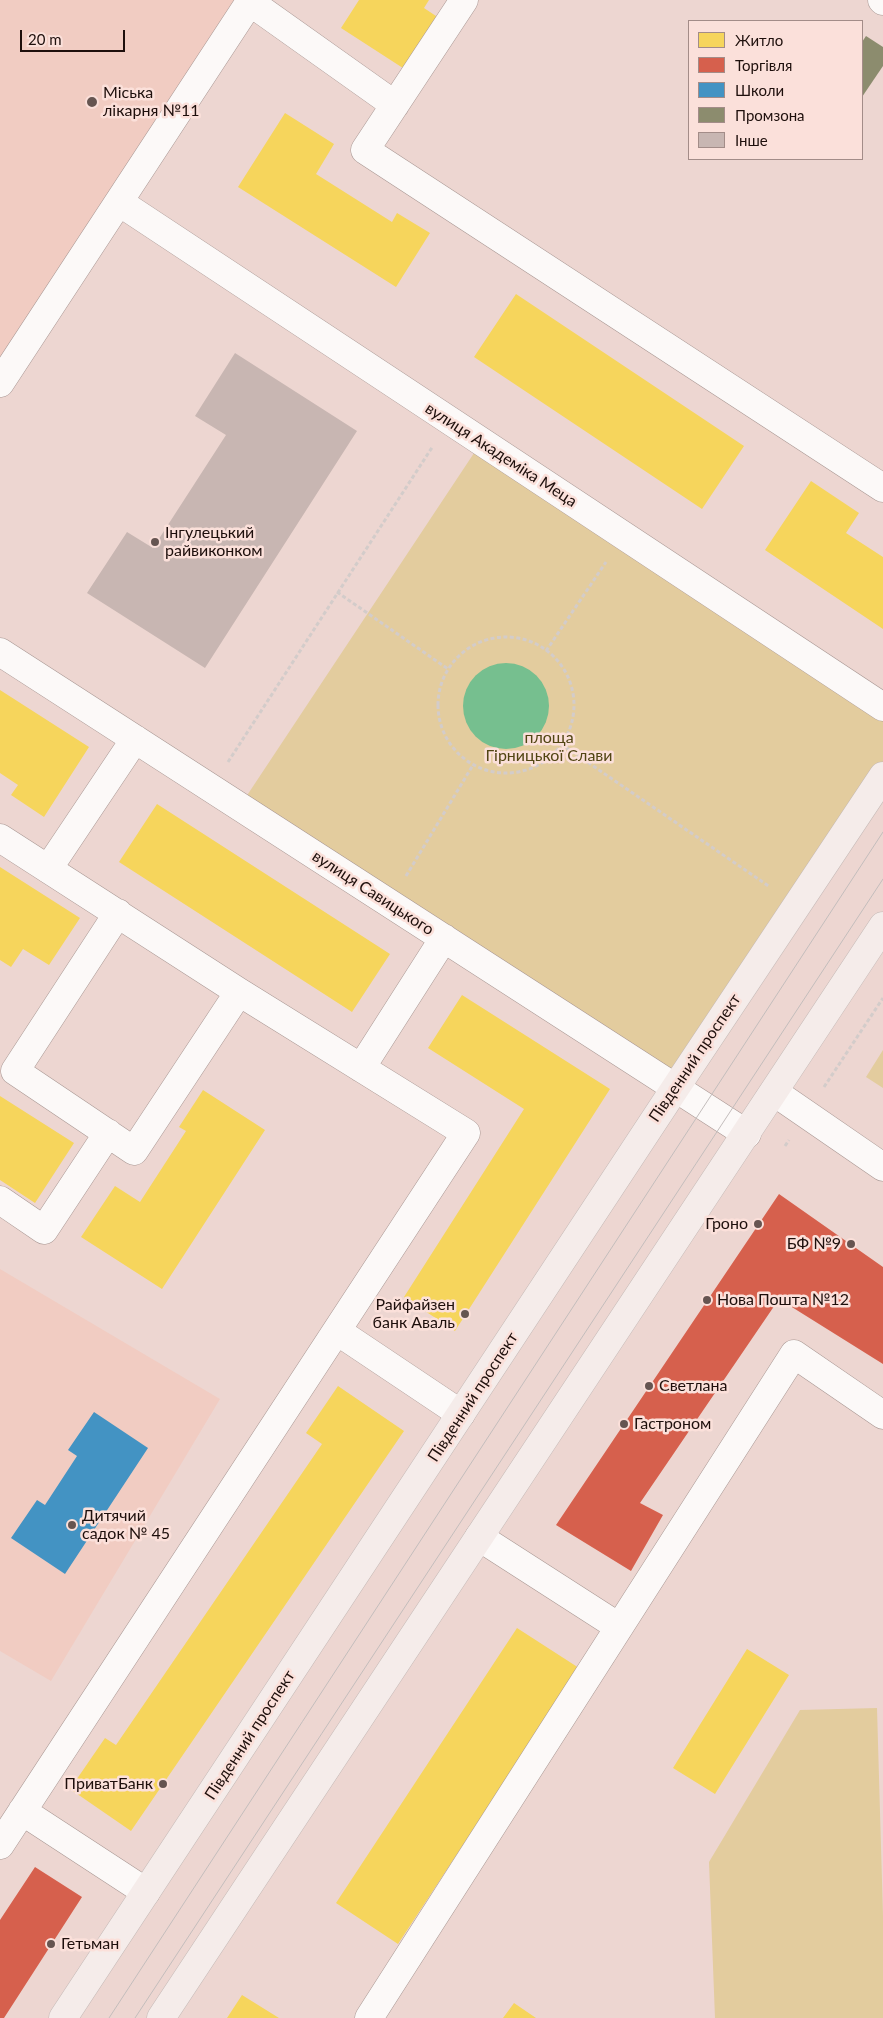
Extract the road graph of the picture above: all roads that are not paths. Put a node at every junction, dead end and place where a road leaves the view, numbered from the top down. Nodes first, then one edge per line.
1 (464, 0) edge
2 (250, 1) edge
3 (395, 105) junction
4 (119, 202) junction
5 (0, 383) edge
6 (883, 488) edge
7 (0, 652) edge
8 (883, 706) edge
9 (135, 739) junction
10 (883, 776) edge
11 (0, 838) edge
12 (48, 869) junction
13 (118, 913) junction
14 (883, 926) edge
15 (444, 938) junction
16 (238, 992) junction
17 (361, 1068) junction
18 (676, 1088) junction
19 (774, 1092) junction
20 (108, 1134) junction
21 (747, 1134) junction
22 (883, 1167) edge
23 (0, 1200) edge
24 (337, 1331) junction
25 (461, 1414) junction
26 (883, 1415) edge
27 (479, 1537) junction
28 (619, 1628) junction
29 (22, 1811) junction
30 (0, 1845) edge
31 (146, 1892) junction
32 (63, 2018) edge
33 (161, 2018) edge
34 (369, 2018) edge

1 - 3 street
2 - 3 street
2 - 4 street
3 - 6 street
4 - 5 street
4 - 8 street, вулиця Академіка Меца
7 - 9 street, вулиця Савицького
9 - 12 street
9 - 15 street, вулиця Савицького
10 - 18 main road, Південний проспект
11 - 12 street
12 - 13 street
13 - 16 street
13 - 20 street
14 - 19 main road
15 - 17 street
15 - 18 street, вулиця Савицького
16 - 17 street
16 - 20 street
17 - 24 street
18 - 21 street, вулиця Савицького
18 - 25 main road, Південний проспект
19 - 21 main road
19 - 22 street
20 - 23 street
21 - 27 main road
24 - 25 street
24 - 29 street
25 - 31 main road, Південний проспект
26 - 28 street
27 - 28 street
27 - 33 main road
28 - 34 street
29 - 30 street
29 - 31 street
31 - 32 main road, Південний проспект

